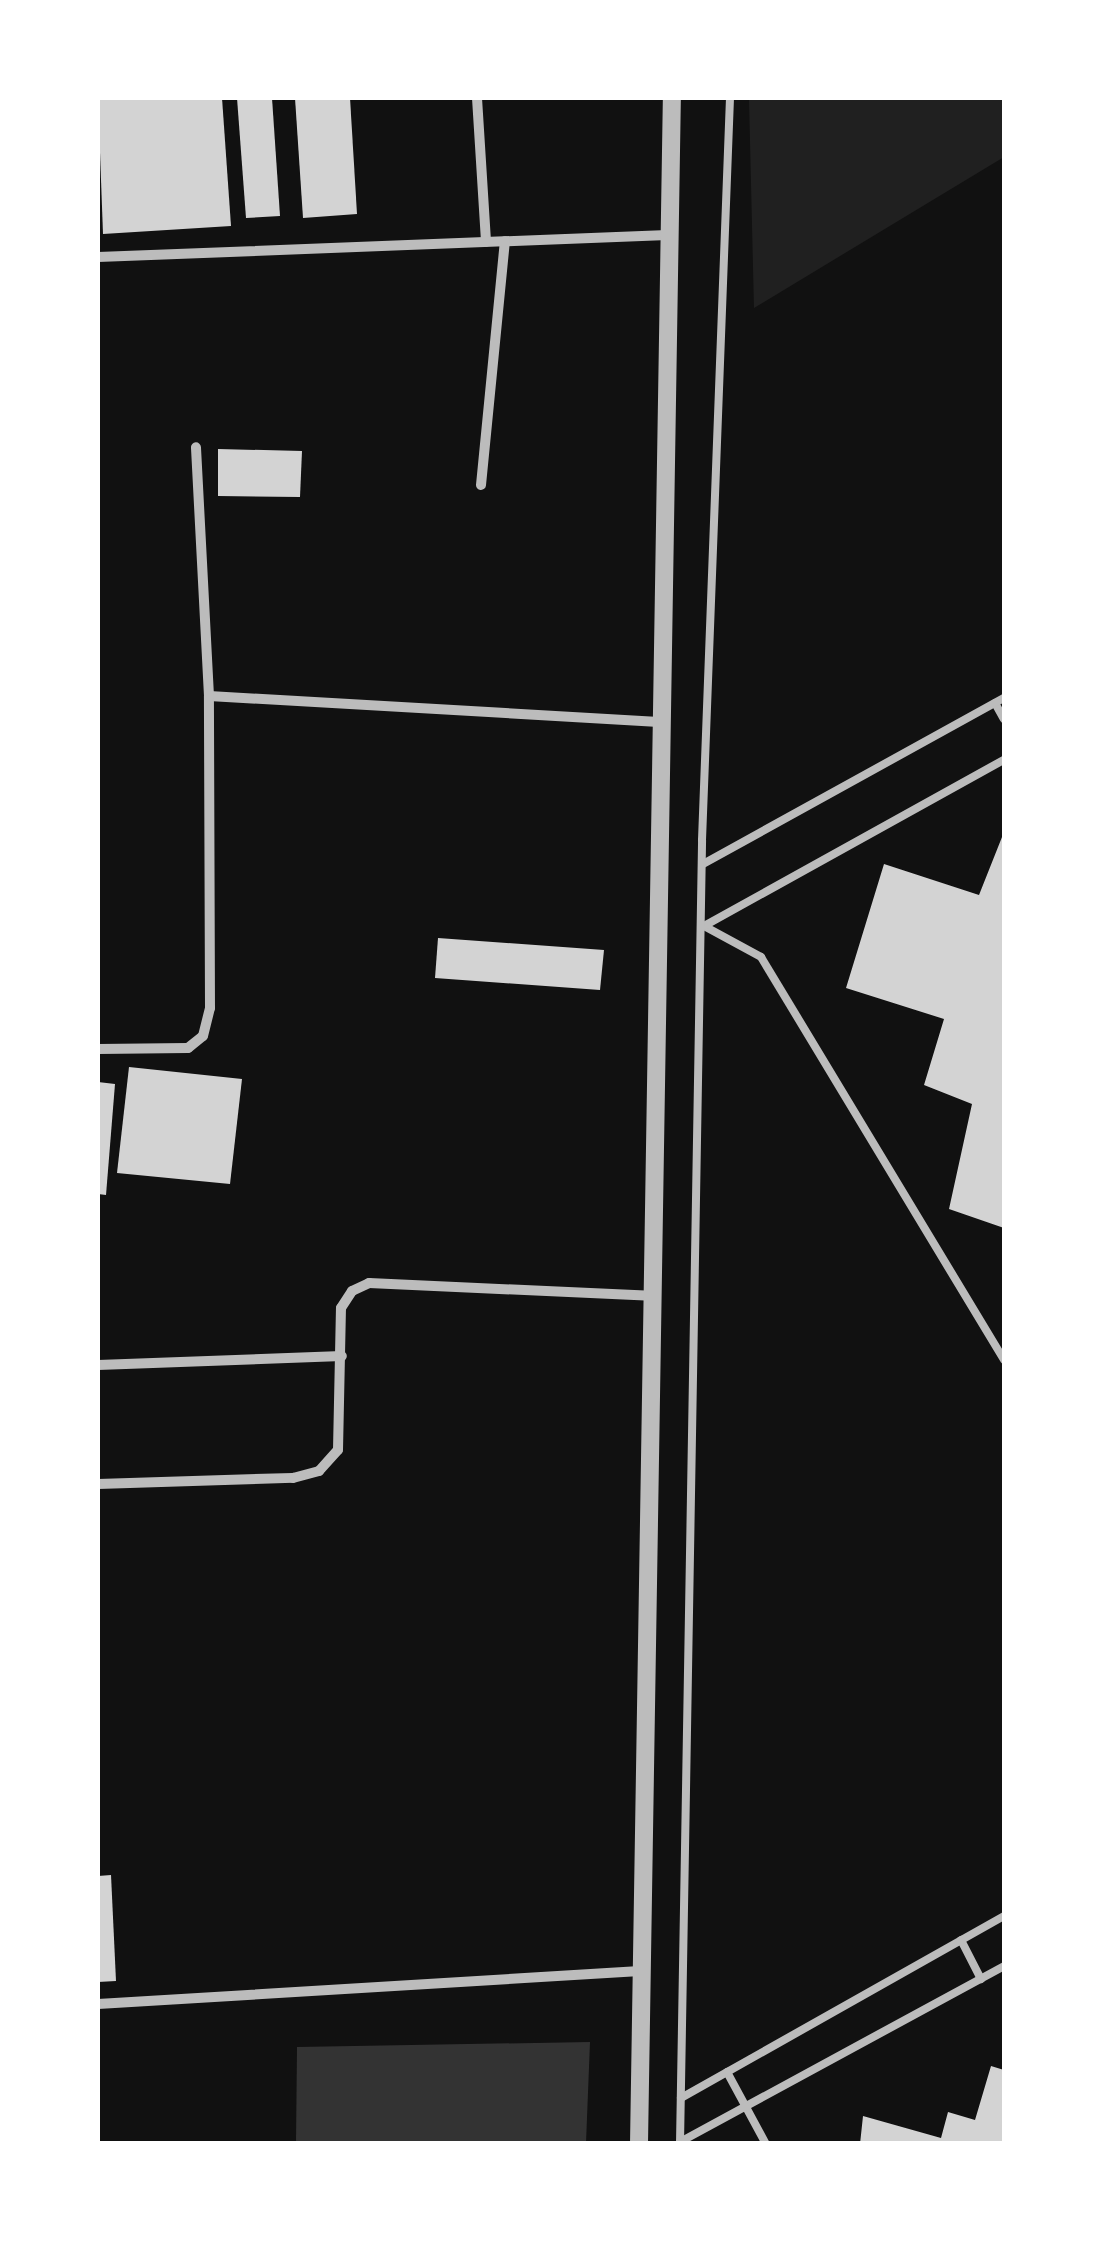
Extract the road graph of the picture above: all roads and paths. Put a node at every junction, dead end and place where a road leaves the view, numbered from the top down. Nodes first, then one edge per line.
1 (476, 98) edge
2 (672, 98) edge
3 (730, 98) edge
4 (668, 236) junction
5 (486, 242) junction
6 (505, 242) junction
7 (98, 257) edge
8 (196, 447) dead end
9 (481, 486) dead end
10 (209, 696) junction
11 (1004, 698) edge
12 (995, 703) junction
13 (1004, 719) edge
14 (664, 722) junction
15 (1004, 760) edge
16 (703, 864) junction
17 (704, 926) junction
18 (98, 1048) edge
19 (651, 1296) junction
20 (342, 1356) junction
21 (1004, 1360) edge
22 (98, 1365) edge
23 (98, 1484) edge
24 (1004, 1916) edge
25 (961, 1940) junction
26 (1004, 1966) edge
27 (640, 1972) junction
28 (981, 1980) junction
29 (98, 2004) edge
30 (727, 2072) junction
31 (681, 2098) junction
32 (746, 2105) junction
33 (680, 2143) edge
34 (639, 2144) edge
35 (766, 2144) edge

1 - 5 street
2 - 4 street
3 - 16 lane
4 - 6 street
4 - 14 street
5 - 6 street
5 - 7 street
6 - 9 street
8 - 10 street
10 - 14 street
10 - 18 street
11 - 12 lane
12 - 13 lane
12 - 16 lane
14 - 19 street
15 - 17 lane
16 - 17 lane
17 - 21 lane
17 - 31 lane
19 - 20 street
19 - 27 street
20 - 22 street
20 - 23 street
24 - 25 lane
25 - 28 lane
25 - 30 lane
26 - 28 lane
27 - 29 street
27 - 34 street
28 - 32 lane
30 - 31 lane
30 - 32 lane
31 - 33 lane
32 - 33 lane
32 - 35 lane

